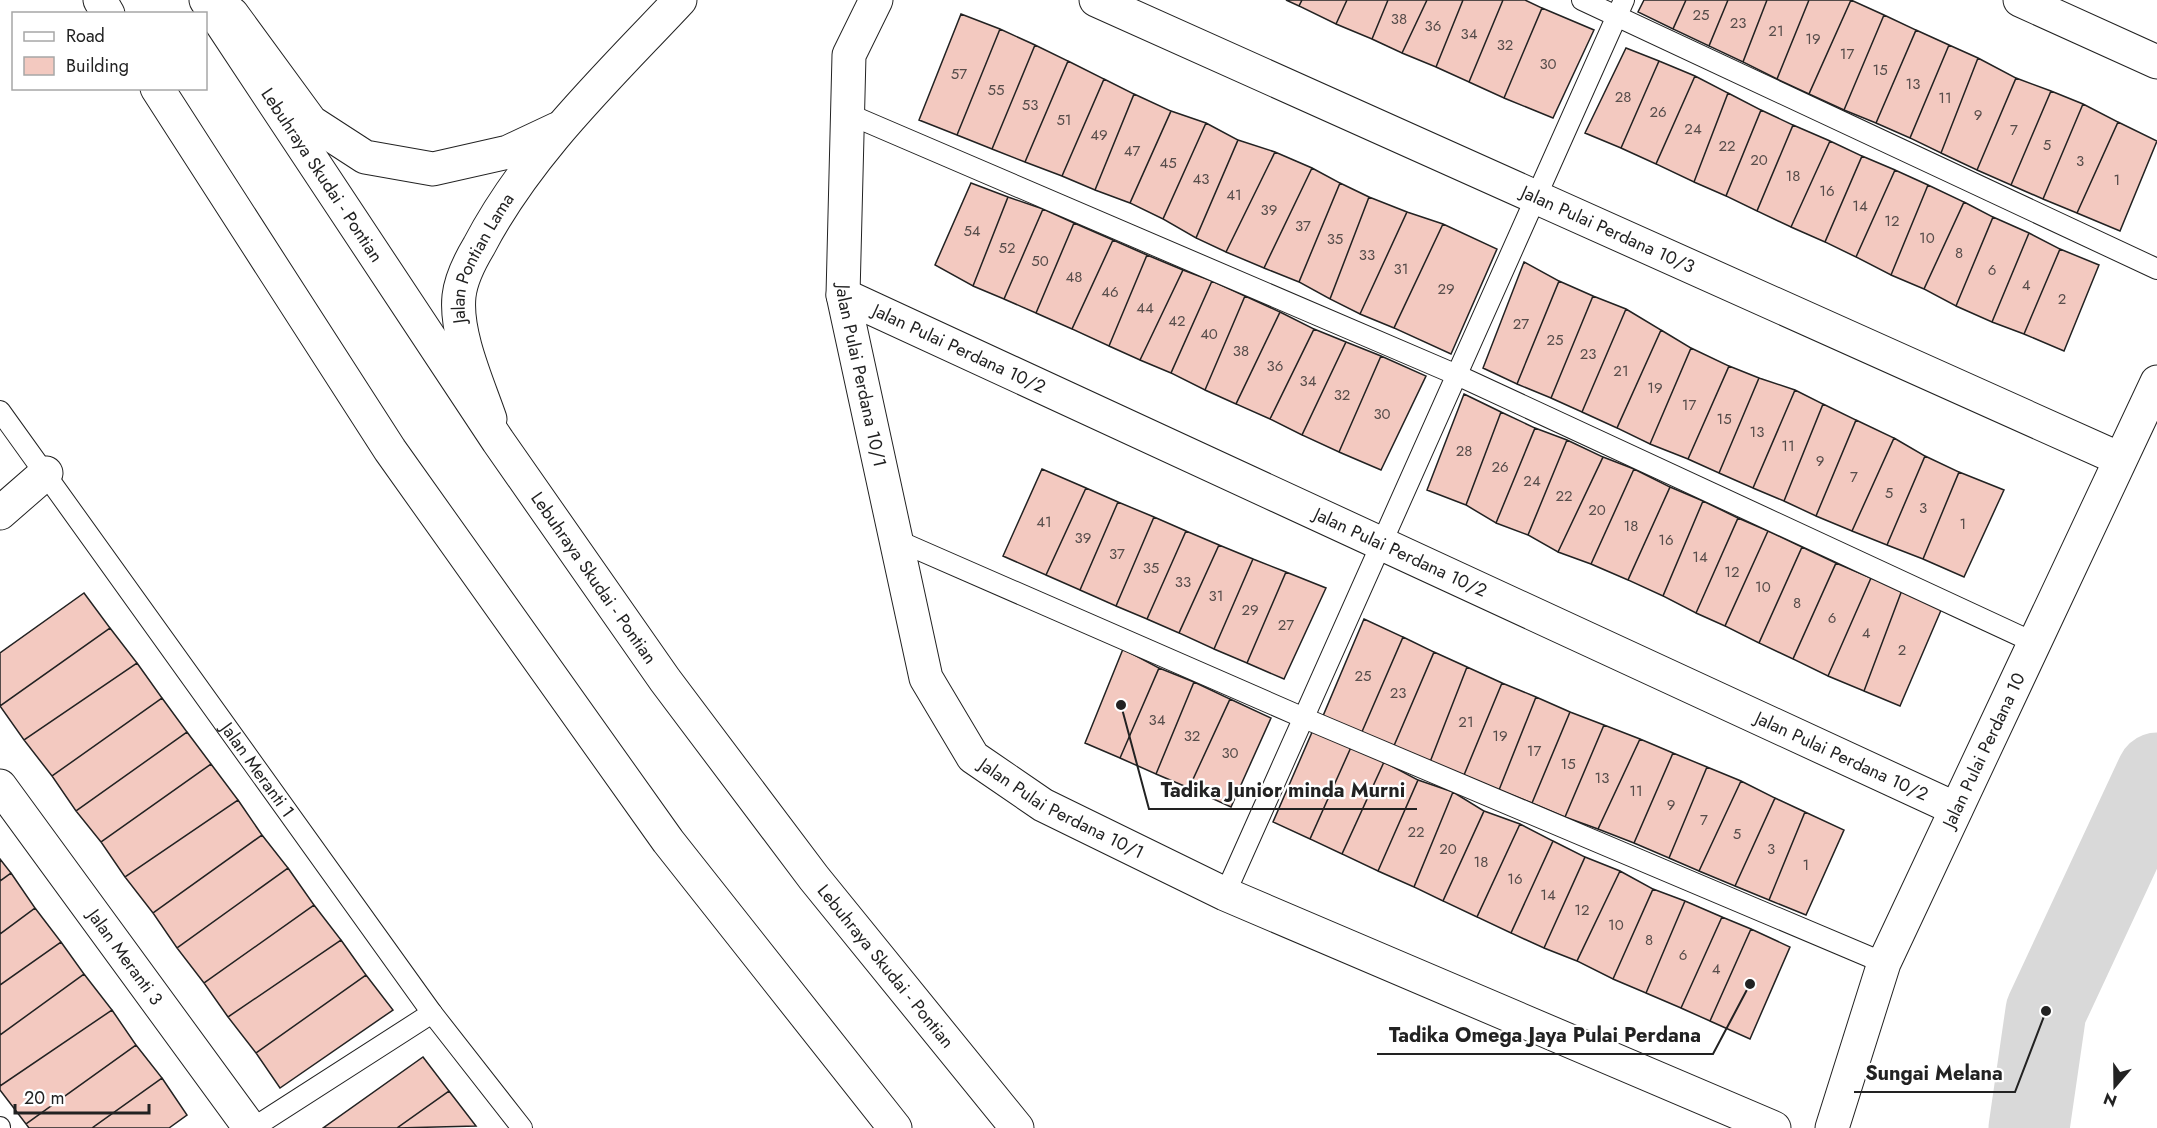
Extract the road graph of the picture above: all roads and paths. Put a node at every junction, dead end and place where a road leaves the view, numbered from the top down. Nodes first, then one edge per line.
1 (206, 0) edge
2 (223, 0) edge
3 (680, 0) edge
4 (876, 0) edge
5 (1096, 0) edge
6 (1582, 0) edge
7 (2020, 0) edge
8 (1621, 8) edge
9 (2157, 62) edge
10 (158, 90) edge
11 (846, 113) junction
12 (562, 127) junction
13 (1535, 197) junction
14 (2157, 269) edge
15 (843, 295) junction
16 (1457, 375) junction
17 (2157, 382) edge
18 (0, 411) edge
19 (498, 441) junction
20 (2120, 459) junction
21 (46, 473) junction
22 (0, 513) edge
23 (894, 539) junction
24 (1382, 544) junction
25 (2035, 643) junction
26 (1304, 718) junction
27 (0, 786) edge
28 (1956, 809) junction
29 (814, 878) junction
30 (1225, 894) junction
31 (1884, 963) junction
32 (432, 1013) junction
33 (252, 1128) edge
34 (522, 1128) edge
35 (895, 1128) edge
36 (989, 1128) edge
37 (1017, 1128) edge
38 (1774, 1128) edge
39 (1832, 1128) edge

1 - 19 main road, Lebuhraya Skudai - Pontian
2 - 12 main road, Jalan Pontian Lama
3 - 12 main road, Jalan Pontian Lama
4 - 11 main road, Jalan Pulai Perdana 10/1
5 - 13 main road, Jalan Pulai Perdana 10/3
6 - 8 lane
7 - 9 main road
8 - 13 lane
8 - 14 lane
10 - 35 main road
11 - 15 main road, Jalan Pulai Perdana 10/1
11 - 16 lane
12 - 19 main road, Jalan Pontian Lama
13 - 16 lane
13 - 20 main road, Jalan Pulai Perdana 10/3
15 - 23 main road, Jalan Pulai Perdana 10/1
15 - 24 main road, Jalan Pulai Perdana 10/2
16 - 24 lane
16 - 25 lane
17 - 20 main road, Jalan Pulai Perdana 10
18 - 21 lane, Jalan Meranti 1
19 - 29 main road, Lebuhraya Skudai - Pontian
20 - 25 main road, Jalan Pulai Perdana 10
21 - 22 main road
21 - 32 lane, Jalan Meranti 1
23 - 26 lane
23 - 30 main road, Jalan Pulai Perdana 10/1
24 - 26 lane
24 - 28 main road, Jalan Pulai Perdana 10/2
25 - 28 main road, Jalan Pulai Perdana 10
26 - 30 lane
26 - 31 lane
27 - 33 main road, Jalan Meranti 3
28 - 31 main road, Jalan Pulai Perdana 10
29 - 36 main road
29 - 37 main road, Lebuhraya Skudai - Pontian
30 - 38 main road, Jalan Pulai Perdana 10/1
31 - 39 main road, Jalan Pulai Perdana 10
32 - 33 lane
32 - 34 lane, Jalan Meranti 1

